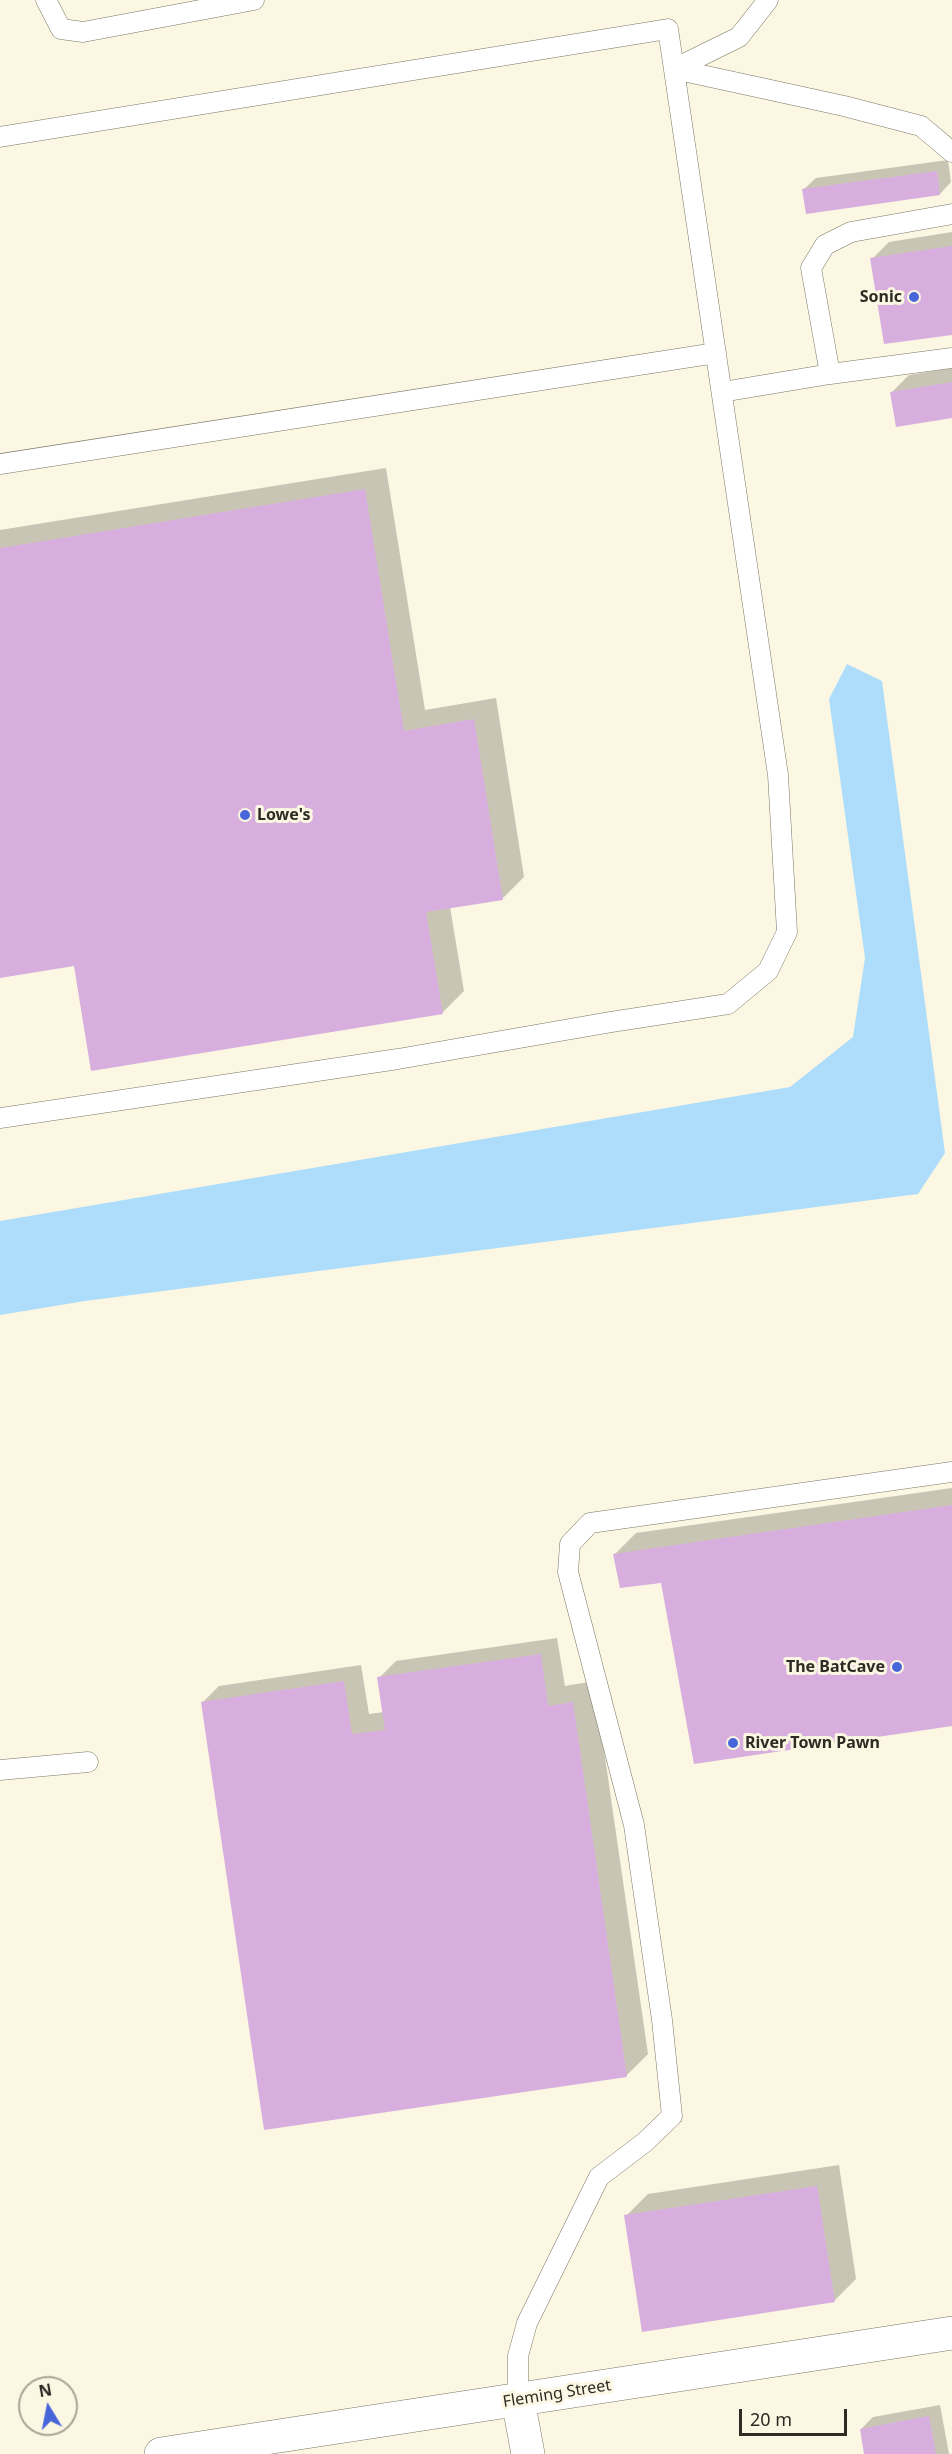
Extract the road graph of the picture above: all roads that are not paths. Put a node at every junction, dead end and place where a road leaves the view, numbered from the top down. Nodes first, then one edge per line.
1 (46, 0) edge
2 (254, 0) edge
3 (768, 0) edge
4 (674, 69) junction
5 (0, 137) edge
6 (952, 152) edge
7 (952, 214) edge
8 (717, 353) junction
9 (952, 358) edge
10 (830, 374) junction
11 (722, 392) junction
12 (0, 464) edge
13 (0, 1118) edge
14 (952, 1472) edge
15 (88, 1762) dead end
16 (0, 1770) edge
17 (952, 2333) edge
18 (518, 2400) junction
19 (161, 2454) edge
20 (528, 2454) edge

1 - 2 lane
3 - 4 lane
4 - 5 lane
4 - 6 lane
4 - 8 lane
7 - 10 lane
8 - 11 lane
8 - 12 lane
9 - 10 lane
10 - 11 lane
11 - 13 lane
14 - 18 lane
15 - 16 lane
17 - 18 street, Fleming Street
18 - 19 street, Fleming Street
18 - 20 street

